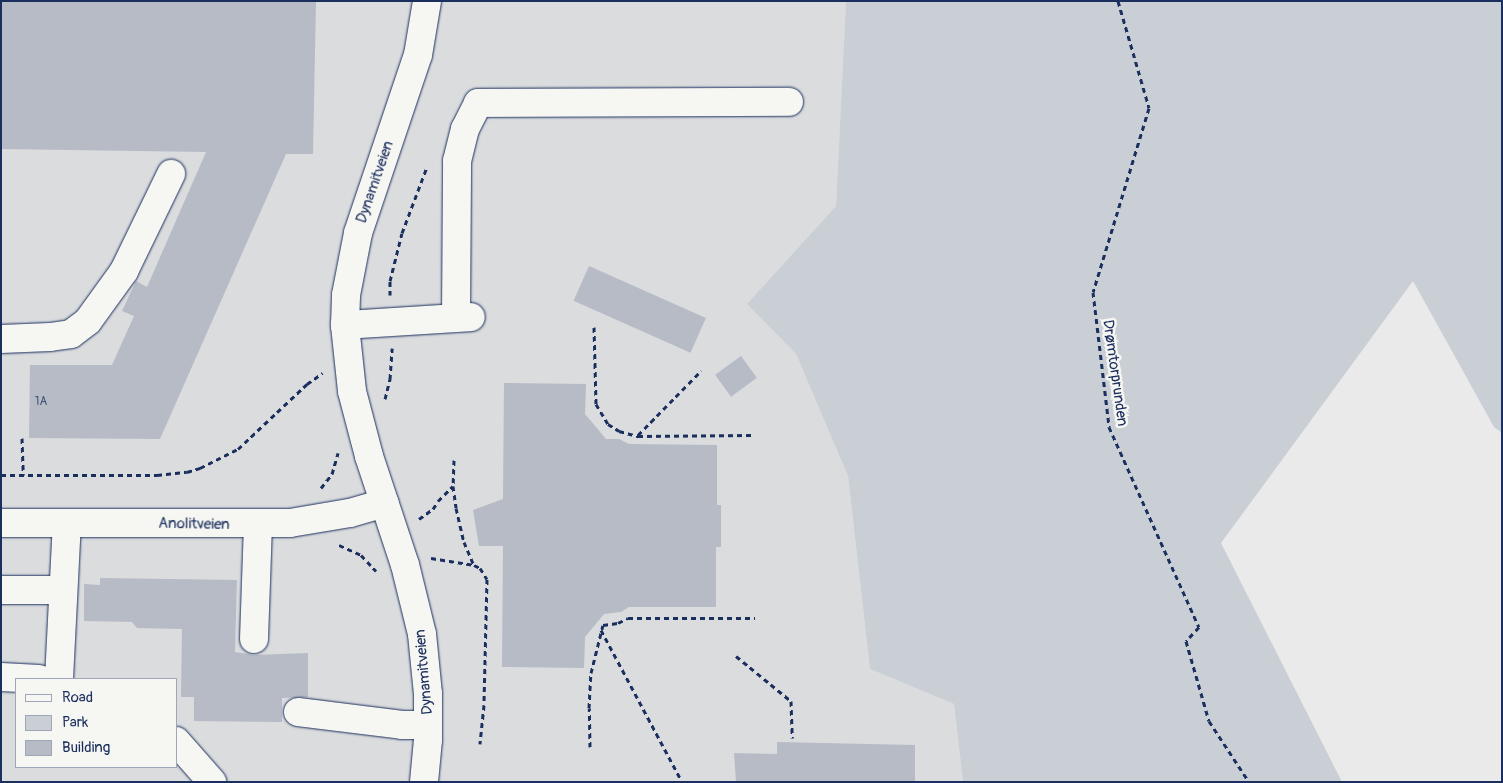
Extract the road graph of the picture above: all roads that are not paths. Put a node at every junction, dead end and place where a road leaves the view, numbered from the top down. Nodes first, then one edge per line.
1 (427, 1) edge
2 (789, 102) dead end
3 (171, 174) dead end
4 (345, 325) junction
5 (1, 339) edge
6 (385, 503) junction
7 (1, 522) edge
8 (67, 523) junction
9 (258, 525) junction
10 (1, 590) edge
11 (63, 590) junction
12 (254, 639) dead end
13 (1, 677) edge
14 (20, 678) edge
15 (59, 678) edge
16 (298, 712) dead end
17 (428, 725) junction
18 (178, 743) edge
19 (212, 782) edge
20 (424, 782) edge

1 - 4 street, Dynamitveien
2 - 4 street
3 - 5 street
4 - 6 street, Dynamitveien
6 - 9 street, Anolitveien
6 - 17 street, Dynamitveien
7 - 8 street, Anolitveien
8 - 9 street, Anolitveien
8 - 11 street
9 - 12 street
10 - 11 street
11 - 15 street
13 - 14 street
16 - 17 street
17 - 20 street, Dynamitveien
18 - 19 street

